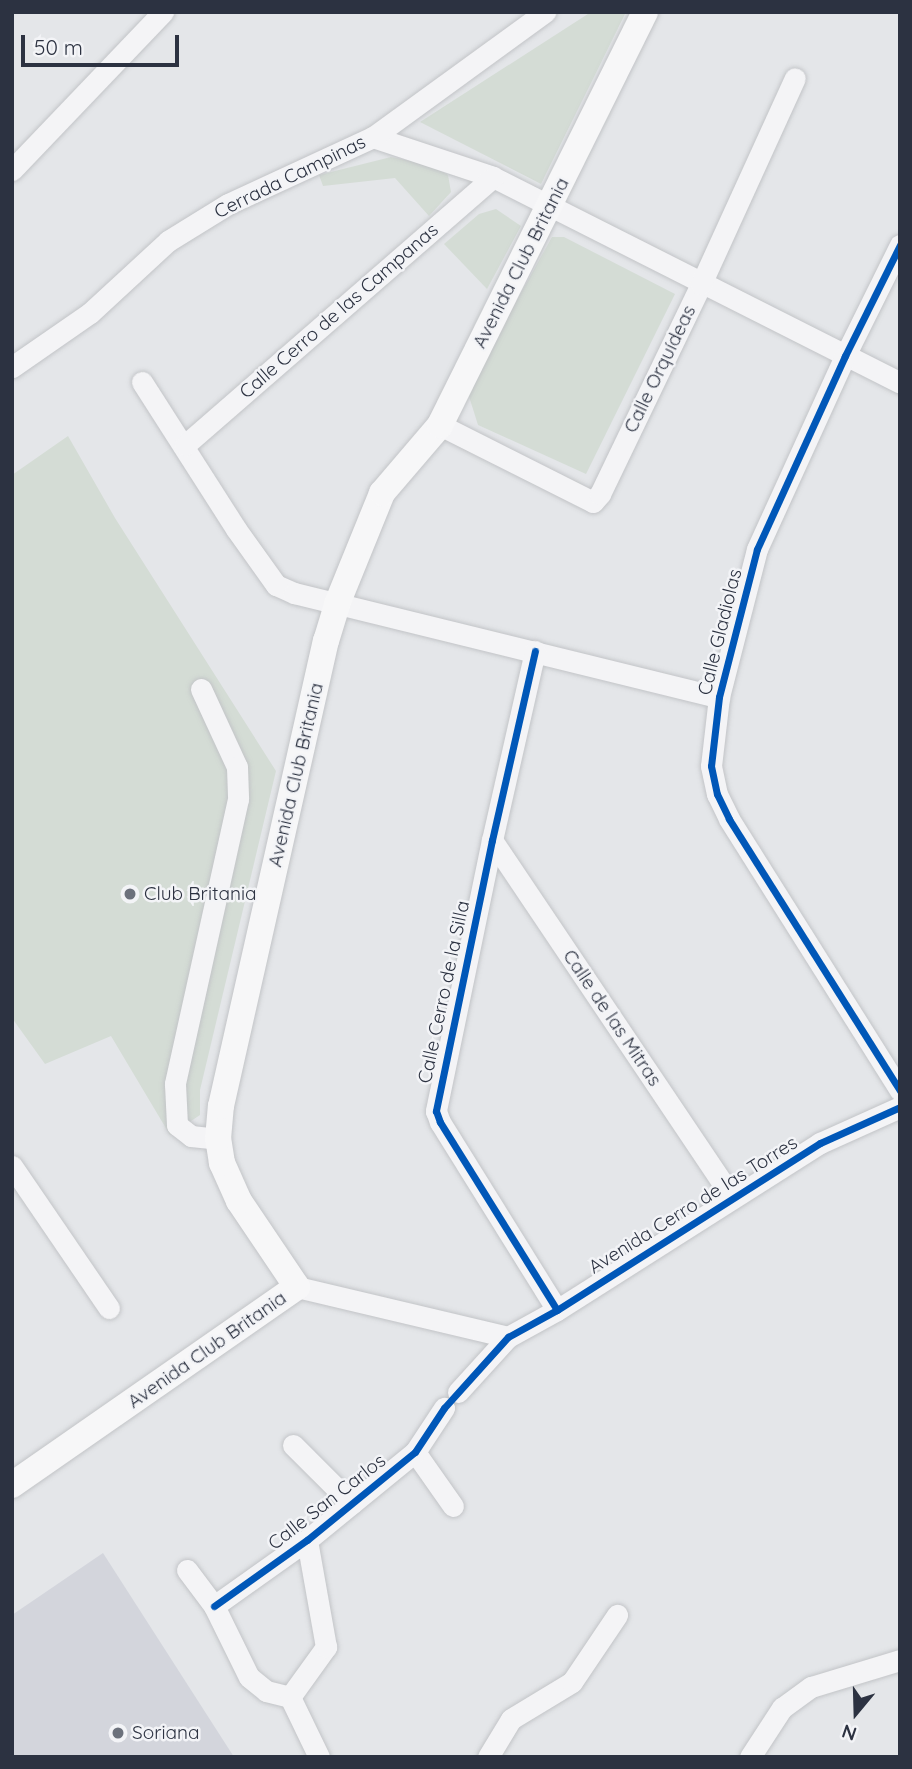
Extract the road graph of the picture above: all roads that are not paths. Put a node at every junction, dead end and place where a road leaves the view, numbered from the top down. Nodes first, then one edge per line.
1 (163, 12) edge
2 (545, 12) edge
3 (645, 12) edge
4 (795, 78) dead end
5 (373, 137) junction
6 (12, 170) edge
7 (493, 177) junction
8 (550, 207) junction
9 (900, 245) edge
10 (701, 284) junction
11 (845, 356) junction
12 (12, 367) edge
13 (142, 382) dead end
14 (900, 383) edge
15 (440, 425) junction
16 (185, 445) junction
17 (337, 604) junction
18 (536, 651) junction
19 (201, 689) dead end
20 (719, 697) junction
21 (492, 840) junction
22 (900, 1091) edge
23 (900, 1107) edge
24 (218, 1139) junction
25 (12, 1166) edge
26 (732, 1197) junction
27 (297, 1287) junction
28 (109, 1308) dead end
29 (557, 1310) junction
30 (508, 1337) junction
31 (293, 1445) dead end
32 (415, 1452) junction
33 (12, 1485) edge
34 (352, 1504) junction
35 (453, 1506) dead end
36 (307, 1540) junction
37 (187, 1570) dead end
38 (214, 1606) junction
39 (617, 1615) dead end
40 (900, 1660) edge
41 (290, 1697) junction
42 (319, 1757) edge
43 (488, 1757) edge
44 (750, 1757) edge

1 - 6 street
2 - 5 street
3 - 8 main road, Avenida Club Britania
4 - 10 street, Calle Orquídeas
5 - 7 street, Cerrada Campinas
5 - 12 street, Cerrada Campinas
7 - 8 street, Cerrada Campinas
7 - 16 street, Calle Cerro de las Campanas
8 - 10 street, Cerrada Campinas
8 - 15 main road, Avenida Club Britania
9 - 11 street, Calle Gladiolas
10 - 11 street, Cerrada Campinas
10 - 15 street, Calle Orquídeas
11 - 14 street, Cerrada Campinas
11 - 20 street, Calle Gladiolas
13 - 16 street
15 - 17 main road, Avenida Club Britania
16 - 17 street
17 - 18 street
17 - 24 main road, Avenida Club Britania
18 - 20 street
18 - 21 street, Calle Cerro de la Silla
19 - 24 street
20 - 22 street, Calle Gladiolas
21 - 26 street, Calle de las Mitras
21 - 29 street, Calle Cerro de la Silla
23 - 26 street, Avenida Cerro de las Torres
24 - 27 main road, Avenida Club Britania
25 - 28 street
26 - 29 street, Avenida Cerro de las Torres
27 - 30 street
27 - 33 main road, Avenida Club Britania
29 - 30 street, Avenida Cerro de las Torres
30 - 32 street, Calle San Carlos
31 - 34 street
32 - 34 street, Calle San Carlos
32 - 35 street
34 - 36 street, Calle San Carlos
36 - 38 street, Calle San Carlos
36 - 41 street, Calle San Carlos
37 - 38 street
38 - 41 street
39 - 43 street
40 - 44 street
41 - 42 street

